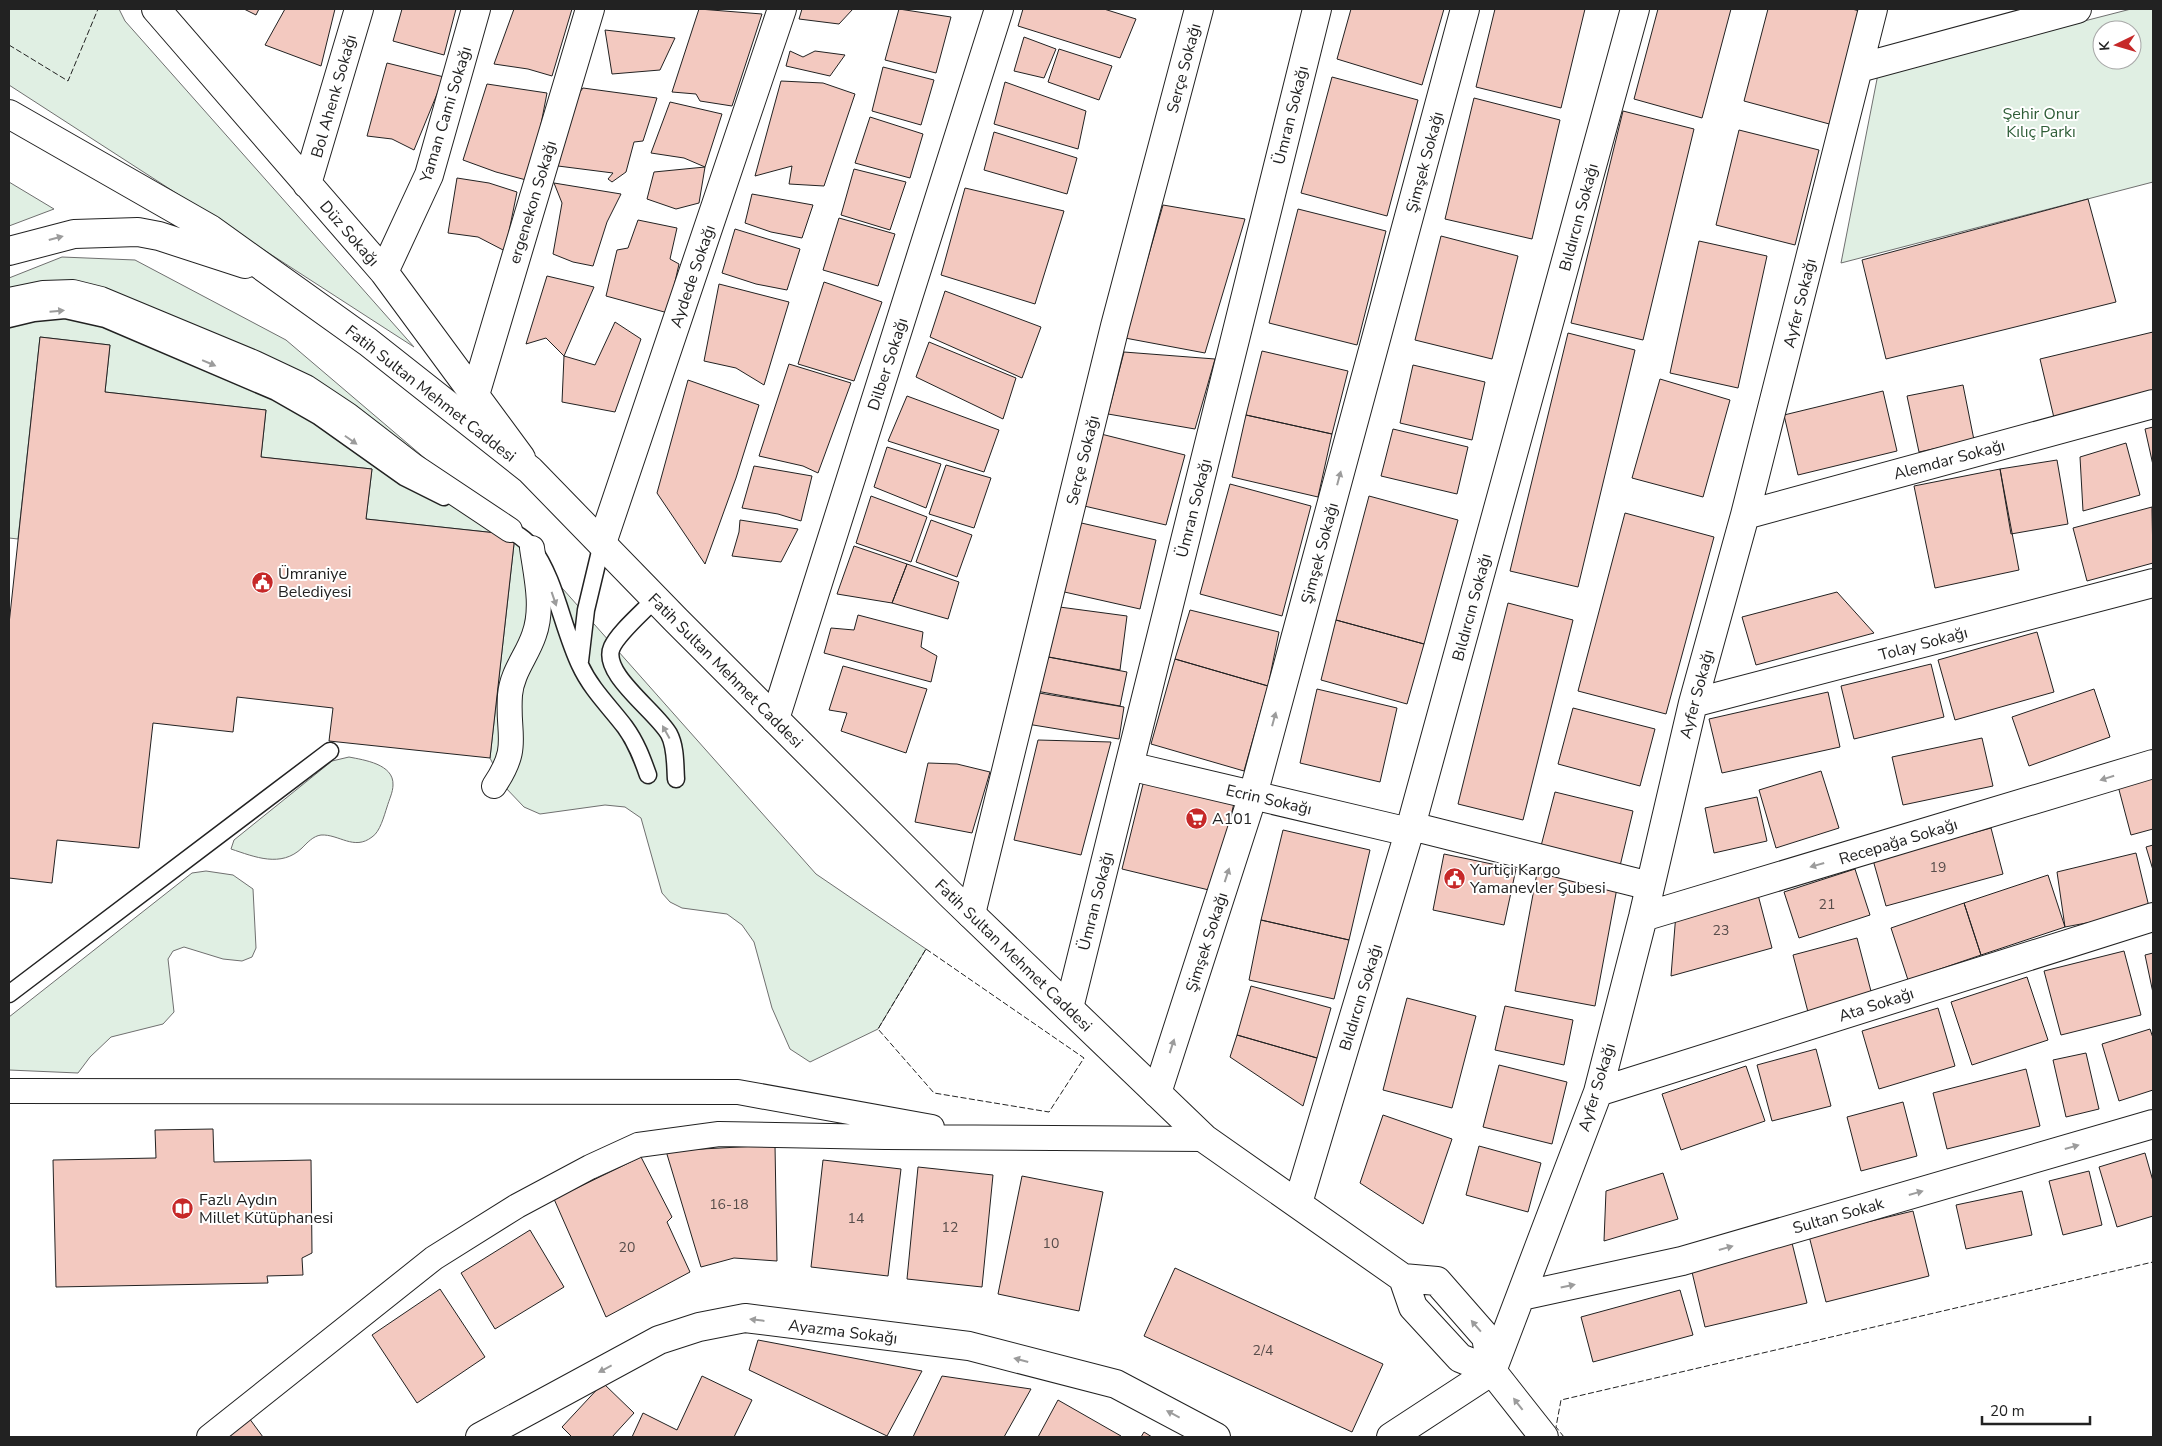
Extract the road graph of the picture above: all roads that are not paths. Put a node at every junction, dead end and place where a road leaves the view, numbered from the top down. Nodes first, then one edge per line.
1 (156, 9) edge
2 (359, 9) edge
3 (476, 9) edge
4 (590, 9) edge
5 (782, 9) edge
6 (999, 9) edge
7 (1199, 9) edge
8 (1317, 9) edge
9 (1465, 9) edge
10 (1635, 9) edge
11 (1873, 9) edge
12 (2076, 9) edge
13 (1859, 68) junction
14 (9, 114) edge
15 (307, 184) junction
16 (9, 251) edge
17 (384, 272) junction
18 (272, 273) junction
19 (9, 300) edge
20 (9, 319) edge
21 (475, 396) junction
22 (2153, 404) edge
23 (530, 470) junction
24 (1745, 515) junction
25 (510, 530) junction
26 (602, 543) junction
27 (532, 548) junction
28 (2153, 583) edge
29 (655, 598) junction
30 (580, 666) junction
31 (1693, 703) junction
32 (775, 719) junction
33 (330, 750) dead end
34 (2153, 764) edge
35 (1129, 766) junction
36 (648, 775) dead end
37 (676, 779) dead end
38 (494, 786) dead end
39 (1253, 795) junction
40 (1410, 829) junction
41 (1650, 886) junction
42 (971, 914) junction
43 (1643, 917) junction
44 (2153, 917) edge
45 (9, 994) edge
46 (1069, 1008) junction
47 (9, 1091) edge
48 (1598, 1092) junction
49 (1157, 1093) junction
50 (2153, 1124) edge
51 (983, 1136) junction
52 (1205, 1139) junction
53 (1298, 1204) junction
54 (1521, 1296) junction
55 (1492, 1371) junction
56 (209, 1437) edge
57 (483, 1437) edge
58 (1216, 1437) edge
59 (1392, 1437) edge
60 (1544, 1437) edge

1 - 15 street, Düz Sokağı
2 - 15 street, Bol Ahenk Sokağı
3 - 17 street, Yaman Cami Sokağı
4 - 21 street, ergenekon Sokağı
5 - 26 street, Aydede Sokağı
6 - 32 street, Dilber Sokağı
7 - 42 street, Serçe Sokağı
8 - 35 street, Ümran Sokağı
39 -> 9 street, Şimşek Sokağı
10 - 40 street, Bıldırcın Sokağı
11 - 13 street, Ayfer Sokağı
12 - 13 street
13 - 24 street, Ayfer Sokağı
14 - 18 street, Fatih Sultan Mehmet Caddesi
15 - 17 street, Düz Sokağı
16 -> 18 street
17 - 21 street, Düz Sokağı
18 - 23 street, Fatih Sultan Mehmet Caddesi
19 - 25 street
20 -> 25 lane
21 - 23 street, Düz Sokağı
22 - 24 street, Alemdar Sokağı
23 - 26 street, Fatih Sultan Mehmet Caddesi
24 - 31 street, Ayfer Sokağı
25 - 27 lane
26 - 29 street, Fatih Sultan Mehmet Caddesi
26 - 30 lane
27 -> 30 lane
27 - 38 street
28 - 31 street, Tolay Sokağı
29 - 32 street, Fatih Sultan Mehmet Caddesi
37 -> 29 lane
30 - 36 lane
31 - 41 street, Ayfer Sokağı
32 - 42 street, Fatih Sultan Mehmet Caddesi
33 - 45 lane
34 -> 43 street, Recepağa Sokağı
35 - 39 street, Ecrin Sokağı
35 - 46 street, Ümran Sokağı
39 - 40 street, Ecrin Sokağı
49 -> 39 street, Şimşek Sokağı
40 - 41 street, Ecrin Sokağı
40 - 53 street, Bıldırcın Sokağı
41 - 43 street, Ayfer Sokağı
42 - 46 street, Fatih Sultan Mehmet Caddesi
43 - 48 street, Ayfer Sokağı
44 - 48 street, Ata Sokağı
46 - 49 street, Fatih Sultan Mehmet Caddesi
47 - 51 street
48 - 54 street, Ayfer Sokağı
49 - 52 street, Fatih Sultan Mehmet Caddesi
54 -> 50 street, Sultan Sokak
51 - 52 street
51 - 56 street
52 - 53 street, Fatih Sultan Mehmet Caddesi
53 - 55 street, Fatih Sultan Mehmet Caddesi
54 - 55 street, Ayfer Sokağı
55 - 59 street
60 -> 55 street, Fatih Sultan Mehmet Caddesi
58 -> 57 street, Ayazma Sokağı

